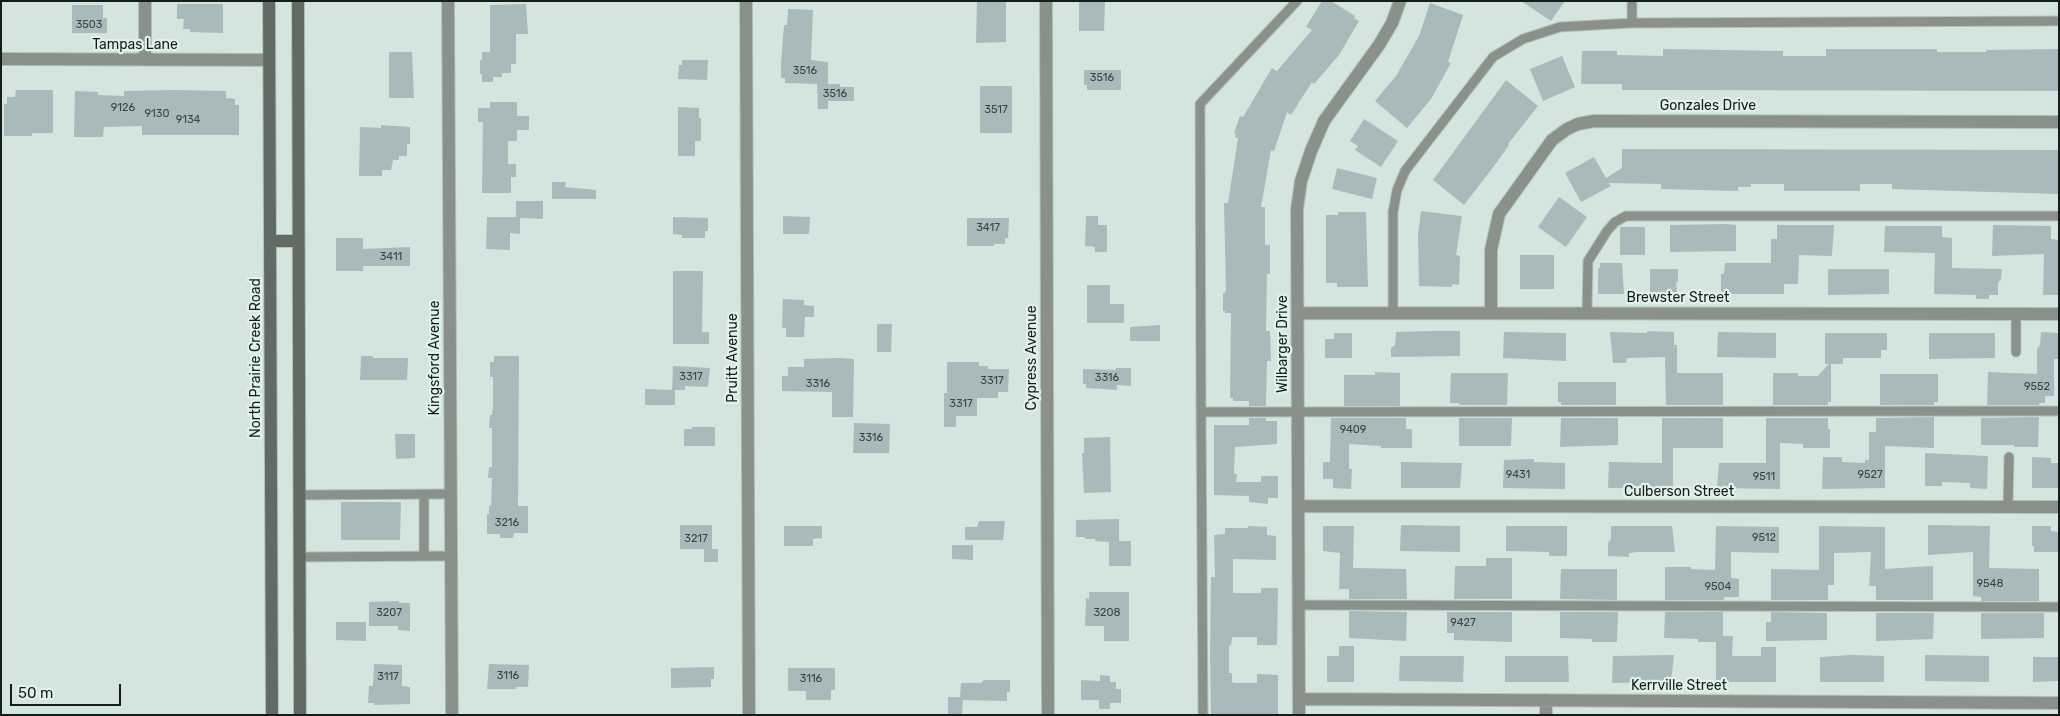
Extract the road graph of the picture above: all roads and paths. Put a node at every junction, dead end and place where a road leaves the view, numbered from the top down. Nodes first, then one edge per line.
1 (145, 1) edge
2 (269, 1) edge
3 (298, 1) edge
4 (448, 1) edge
5 (746, 1) edge
6 (1046, 1) edge
7 (1297, 1) edge
8 (1400, 1) edge
9 (1632, 1) edge
10 (2059, 21) edge
11 (1632, 23) junction
12 (1, 59) edge
13 (144, 60) junction
14 (270, 60) junction
15 (2059, 122) edge
16 (2059, 216) edge
17 (271, 241) junction
18 (298, 241) junction
19 (1491, 312) junction
20 (1587, 312) junction
21 (1298, 313) junction
22 (1393, 313) junction
23 (2016, 314) junction
24 (2059, 314) edge
25 (2016, 352) dead end
26 (1298, 411) junction
27 (2059, 411) edge
28 (1201, 412) junction
29 (2009, 457) dead end
30 (451, 494) junction
31 (299, 495) junction
32 (424, 495) junction
33 (1298, 506) junction
34 (2008, 507) junction
35 (2059, 507) edge
36 (424, 556) junction
37 (451, 556) junction
38 (300, 558) junction
39 (1298, 605) junction
40 (2059, 607) edge
41 (1299, 699) junction
42 (1546, 700) junction
43 (2059, 703) edge
44 (272, 715) edge
45 (300, 715) edge
46 (452, 715) edge
47 (749, 715) edge
48 (1048, 715) edge
49 (1203, 715) edge
50 (1299, 715) edge
51 (1546, 715) edge

1 - 13 street
2 - 14 main road, North Prairie Creek Road
3 - 18 main road
4 - 30 street, Kingsford Avenue
5 - 47 street, Pruitt Avenue
6 - 48 street, Cypress Avenue
7 - 28 lane
8 - 21 street, Wilbarger Drive
9 - 11 lane
10 - 11 lane
11 - 22 lane
12 - 13 street, Tampas Lane
13 - 14 street, Tampas Lane
14 - 17 main road, North Prairie Creek Road
15 - 19 street, Gonzales Drive
16 - 20 lane
17 - 18 main road
17 - 44 main road, North Prairie Creek Road
18 - 31 main road
19 - 20 street, Brewster Street
19 - 22 street, Brewster Street
20 - 23 street, Brewster Street
21 - 22 street, Brewster Street
21 - 26 street, Wilbarger Drive
23 - 24 street, Brewster Street
23 - 25 lane
26 - 27 lane
26 - 28 lane
26 - 33 street, Wilbarger Drive
28 - 49 lane
29 - 34 lane
30 - 32 lane
30 - 37 street, Kingsford Avenue
31 - 32 lane
31 - 38 main road
32 - 36 lane
33 - 34 street, Culberson Street
33 - 39 street, Wilbarger Drive
34 - 35 street, Culberson Street
36 - 37 lane
36 - 38 lane
37 - 46 street, Kingsford Avenue
38 - 45 main road
39 - 40 lane
39 - 41 street, Wilbarger Drive
41 - 42 street, Kerrville Street
41 - 50 street, Wilbarger Drive
42 - 43 street, Kerrville Street
42 - 51 street

